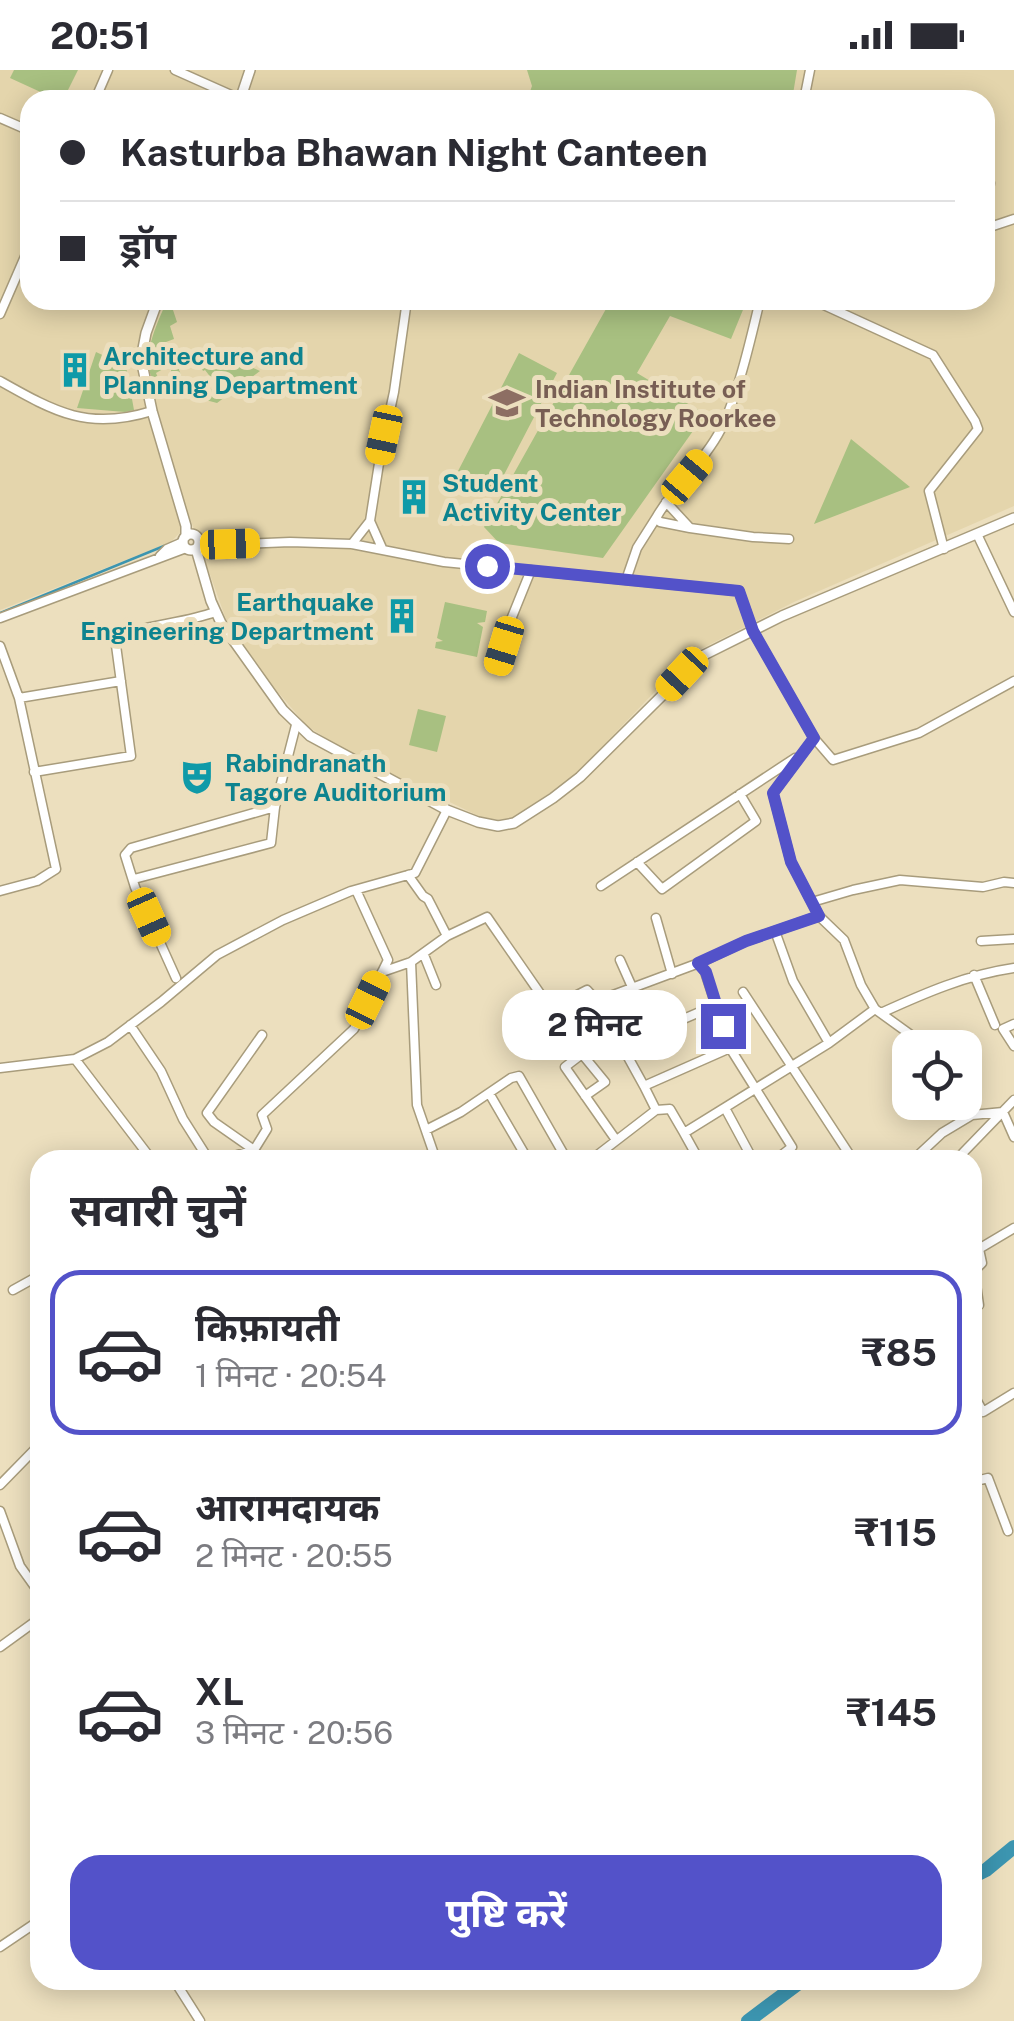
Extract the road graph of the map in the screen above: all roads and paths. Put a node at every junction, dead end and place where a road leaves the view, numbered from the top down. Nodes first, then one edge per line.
1 (175, 70) edge
2 (218, 90) edge
3 (20, 268) edge
4 (154, 310) edge
5 (406, 310) edge
6 (757, 310) edge
7 (835, 310) edge
8 (0, 314) edge
9 (0, 382) edge
10 (152, 411) junction
11 (666, 502) junction
12 (656, 518) junction
13 (1014, 518) edge
14 (370, 521) junction
15 (690, 528) junction
16 (977, 534) junction
17 (789, 539) dead end
18 (190, 540) junction
19 (352, 544) junction
20 (382, 548) junction
21 (944, 549) junction
22 (531, 570) junction
23 (626, 580) junction
24 (215, 612) junction
25 (1014, 612) edge
26 (0, 618) edge
27 (753, 631) junction
28 (0, 646) edge
29 (496, 670) dead end
30 (1014, 681) edge
31 (121, 682) junction
32 (19, 698) junction
33 (296, 725) junction
34 (814, 738) junction
35 (803, 753) junction
36 (34, 772) junction
37 (740, 794) junction
38 (274, 808) junction
39 (447, 810) junction
40 (637, 862) junction
41 (408, 875) junction
42 (134, 879) junction
43 (1014, 883) edge
44 (601, 886) dead end
45 (356, 890) junction
46 (0, 892) edge
47 (812, 902) junction
48 (819, 916) junction
49 (656, 918) dead end
50 (775, 931) junction
51 (447, 936) junction
52 (1014, 939) edge
53 (981, 941) dead end
54 (424, 955) junction
55 (620, 960) dead end
56 (412, 962) junction
57 (698, 963) junction
58 (1014, 968) edge
59 (382, 972) junction
60 (672, 974) junction
61 (974, 975) junction
62 (176, 978) dead end
63 (436, 985) dead end
64 (632, 986) junction
65 (743, 992) dead end
66 (596, 1001) junction
67 (716, 1005) junction
68 (552, 1008) junction
69 (878, 1011) junction
70 (1014, 1024) edge
71 (130, 1025) junction
72 (995, 1026) dead end
73 (904, 1030) edge
74 (262, 1035) dead end
75 (829, 1043) junction
76 (623, 1045) junction
77 (1014, 1046) edge
78 (730, 1048) junction
79 (582, 1054) junction
80 (75, 1059) junction
81 (790, 1067) junction
82 (0, 1068) edge
83 (644, 1086) junction
84 (755, 1090) junction
85 (489, 1093) junction
86 (585, 1096) junction
87 (1014, 1100) edge
88 (726, 1108) junction
89 (656, 1110) junction
90 (1003, 1112) junction
91 (982, 1114) edge
92 (964, 1120) edge
93 (426, 1130) junction
94 (684, 1133) junction
95 (1014, 1137) edge
96 (616, 1140) junction
97 (144, 1150) edge
98 (202, 1150) edge
99 (254, 1150) joint
100 (433, 1150) edge
101 (522, 1150) edge
102 (562, 1150) edge
103 (604, 1150) edge
104 (693, 1150) edge
105 (748, 1150) edge
106 (788, 1150) edge
107 (847, 1150) edge
108 (924, 1150) edge
109 (966, 1150) edge
110 (1014, 1228) edge
111 (982, 1247) edge
112 (30, 1281) edge
113 (13, 1290) dead end
114 (1014, 1393) edge
115 (982, 1409) edge
116 (30, 1456) edge
117 (982, 1480) edge
118 (0, 1485) edge
119 (0, 1510) edge
120 (1008, 1531) dead end
121 (30, 1580) edge
122 (30, 1625) edge
123 (0, 1647) edge
124 (30, 1927) edge
125 (0, 1947) edge
126 (180, 1990) edge
127 (200, 2021) edge

1 - 2 street
3 - 8 street
4 - 10 street
5 - 14 street
6 - 11 street
7 - 21 street
9 - 10 street
10 - 18 street
11 - 12 street
11 - 15 street
12 - 15 street
12 - 23 street
13 - 16 street
14 - 19 street
14 - 20 street
15 - 17 street
16 - 21 street
16 - 25 street
18 - 19 street
18 - 24 street
18 - 26 street
19 - 20 street
20 - 22 street
21 - 27 street
22 - 23 street
22 - 29 street
23 - 27 street
24 - 31 street
24 - 33 street
27 - 34 street
27 - 39 street
28 - 32 street
30 - 34 street
31 - 32 street
31 - 36 street
32 - 36 street
33 - 38 street
33 - 39 street
34 - 35 street
35 - 37 street
35 - 47 street
36 - 46 street
37 - 40 street
37 - 40 street
38 - 42 street
38 - 42 street
39 - 41 street
40 - 44 street
41 - 45 street
41 - 51 street
42 - 62 street
43 - 47 street
45 - 59 street
45 - 71 street
47 - 48 street
48 - 50 street
48 - 69 street
49 - 60 street
50 - 57 street
50 - 75 street
51 - 54 street
51 - 68 street
52 - 53 street
54 - 56 street
54 - 63 street
55 - 64 street
56 - 59 street
56 - 93 street
57 - 60 street
57 - 67 street
58 - 61 street
59 - 99 street
60 - 64 street
61 - 69 street
61 - 72 street
64 - 66 street
65 - 81 street
66 - 68 street
66 - 76 street
67 - 76 street
67 - 78 street
68 - 79 street
69 - 73 street
69 - 75 street
70 - 77 street
71 - 80 street
71 - 98 street
74 - 99 street
75 - 81 street
76 - 83 street
78 - 83 street
78 - 84 street
79 - 86 street
79 - 86 street
80 - 82 street
80 - 97 street
81 - 84 street
81 - 107 street
83 - 89 street
84 - 88 street
84 - 106 street
85 - 93 street
85 - 101 street
85 - 102 street
86 - 96 street
87 - 90 street
88 - 94 street
88 - 105 street
89 - 94 street
89 - 96 street
90 - 91 street
90 - 95 street
90 - 109 street
92 - 108 street
93 - 100 street
94 - 104 street
96 - 103 street
110 - 111 street
112 - 113 street
114 - 115 street
116 - 118 street
117 - 120 street
119 - 121 street
122 - 123 street
124 - 125 street
126 - 127 street

